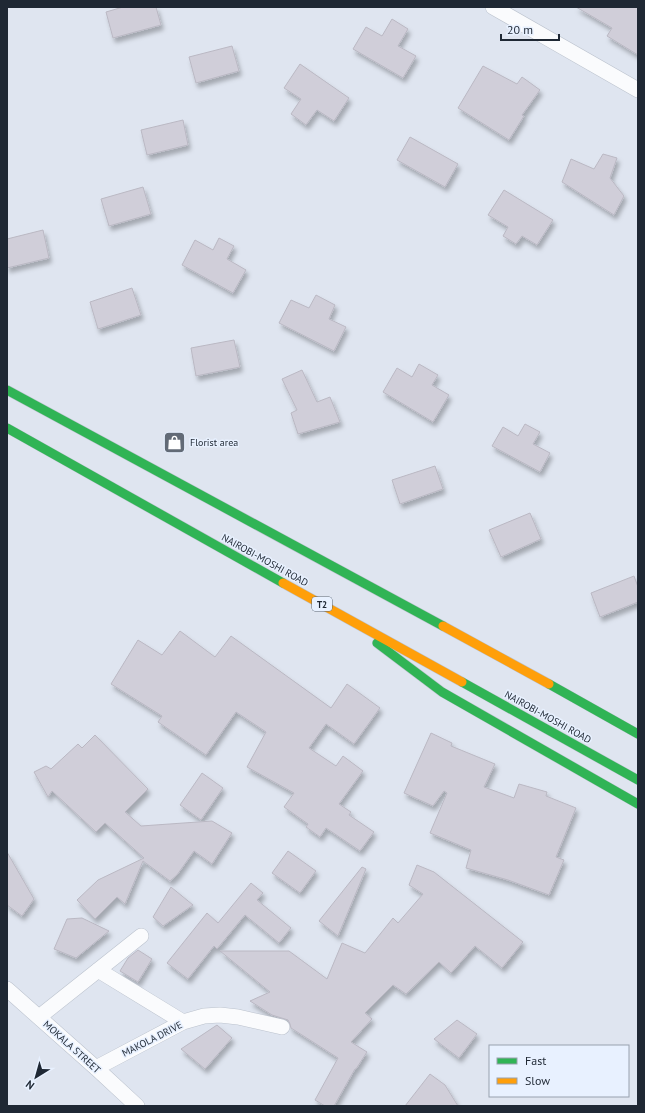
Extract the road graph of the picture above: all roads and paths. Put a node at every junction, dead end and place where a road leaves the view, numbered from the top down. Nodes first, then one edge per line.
1 (493, 7) edge
2 (638, 90) edge
3 (7, 390) edge
4 (7, 428) edge
5 (338, 613) junction
6 (638, 734) edge
7 (638, 780) edge
8 (638, 804) edge
9 (140, 936) dead end
10 (98, 970) junction
11 (7, 989) edge
12 (39, 1017) junction
13 (183, 1022) junction
14 (282, 1027) dead end
15 (96, 1068) junction
16 (137, 1106) edge

1 - 2 street
3 - 6 main road
4 - 5 main road, NAIROBI-MOSHI ROAD / T2
5 - 7 main road, NAIROBI-MOSHI ROAD / T2
5 - 8 main road
9 - 10 street
10 - 12 street
10 - 13 street
11 - 12 street, MOKALA STREET
12 - 15 street, MOKALA STREET
13 - 14 street, MAKOLA DRIVE
13 - 15 street, MAKOLA DRIVE
15 - 16 street, MOKALA STREET

